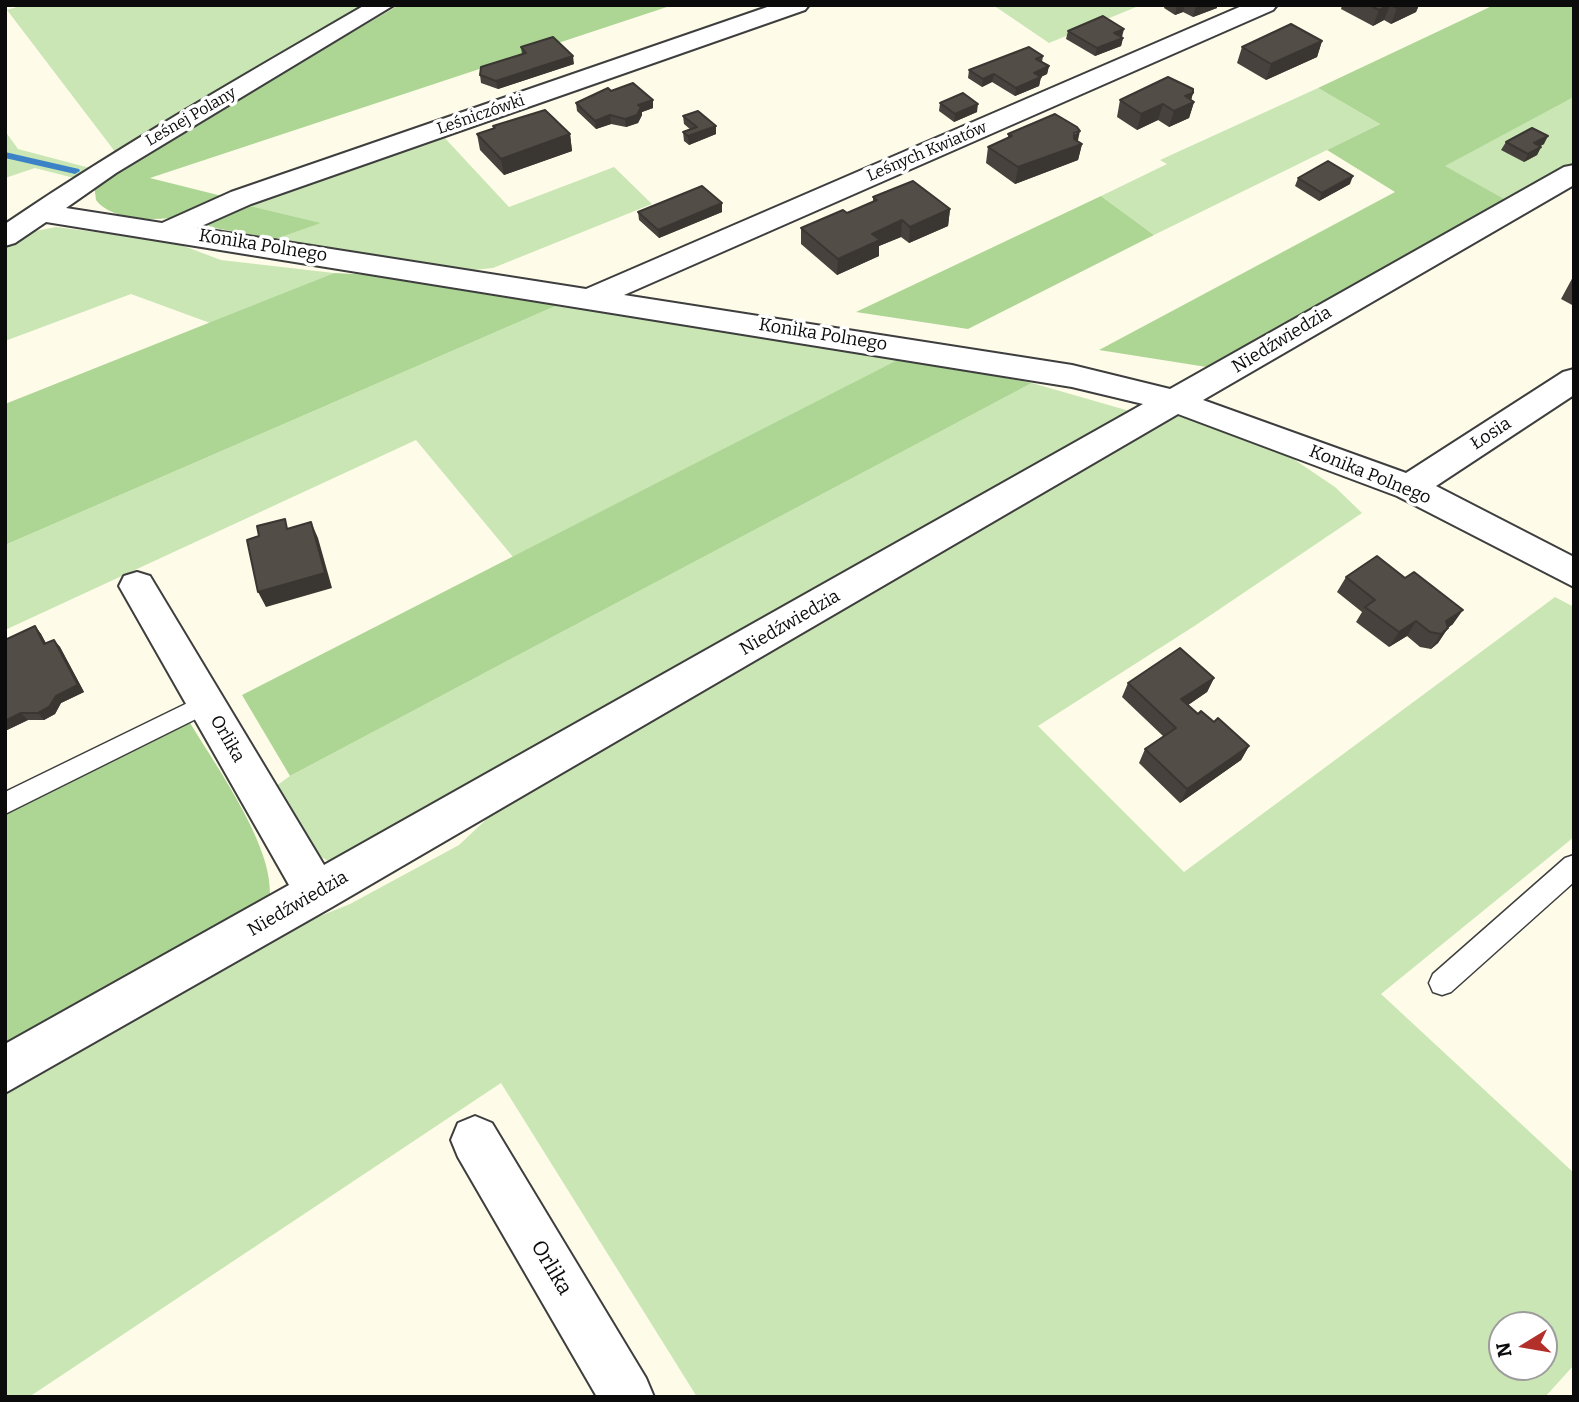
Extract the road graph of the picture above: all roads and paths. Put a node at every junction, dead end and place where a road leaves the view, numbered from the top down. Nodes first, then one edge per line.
1 (382, 5) edge
2 (797, 5) edge
3 (1265, 5) edge
4 (1574, 173) edge
5 (39, 212) junction
6 (167, 230) junction
7 (5, 237) edge
8 (589, 299) junction
9 (1574, 380) edge
10 (1177, 402) junction
11 (1409, 487) junction
12 (1574, 573) edge
13 (137, 586) dead end
14 (206, 703) junction
15 (5, 804) edge
16 (1574, 866) edge
17 (317, 893) junction
18 (1442, 983) dead end
19 (5, 1070) edge
20 (475, 1140) dead end
21 (627, 1397) edge

1 - 5 street, Leśnej Polany
2 - 6 street, Leśniczówki
3 - 8 street, Leśnych Kwiatów
4 - 10 street, Niedźwiedzia
5 - 6 street, Konika Polnego
5 - 7 street, Leśnej Polany
6 - 8 street, Konika Polnego
8 - 10 street, Konika Polnego
9 - 11 street, Łosia
10 - 11 street, Konika Polnego
10 - 17 street, Niedźwiedzia
11 - 12 street, Konika Polnego
13 - 14 street, Orlika
14 - 15 lane
14 - 17 street, Orlika
16 - 18 lane
17 - 19 street, Niedźwiedzia
20 - 21 street, Orlika

